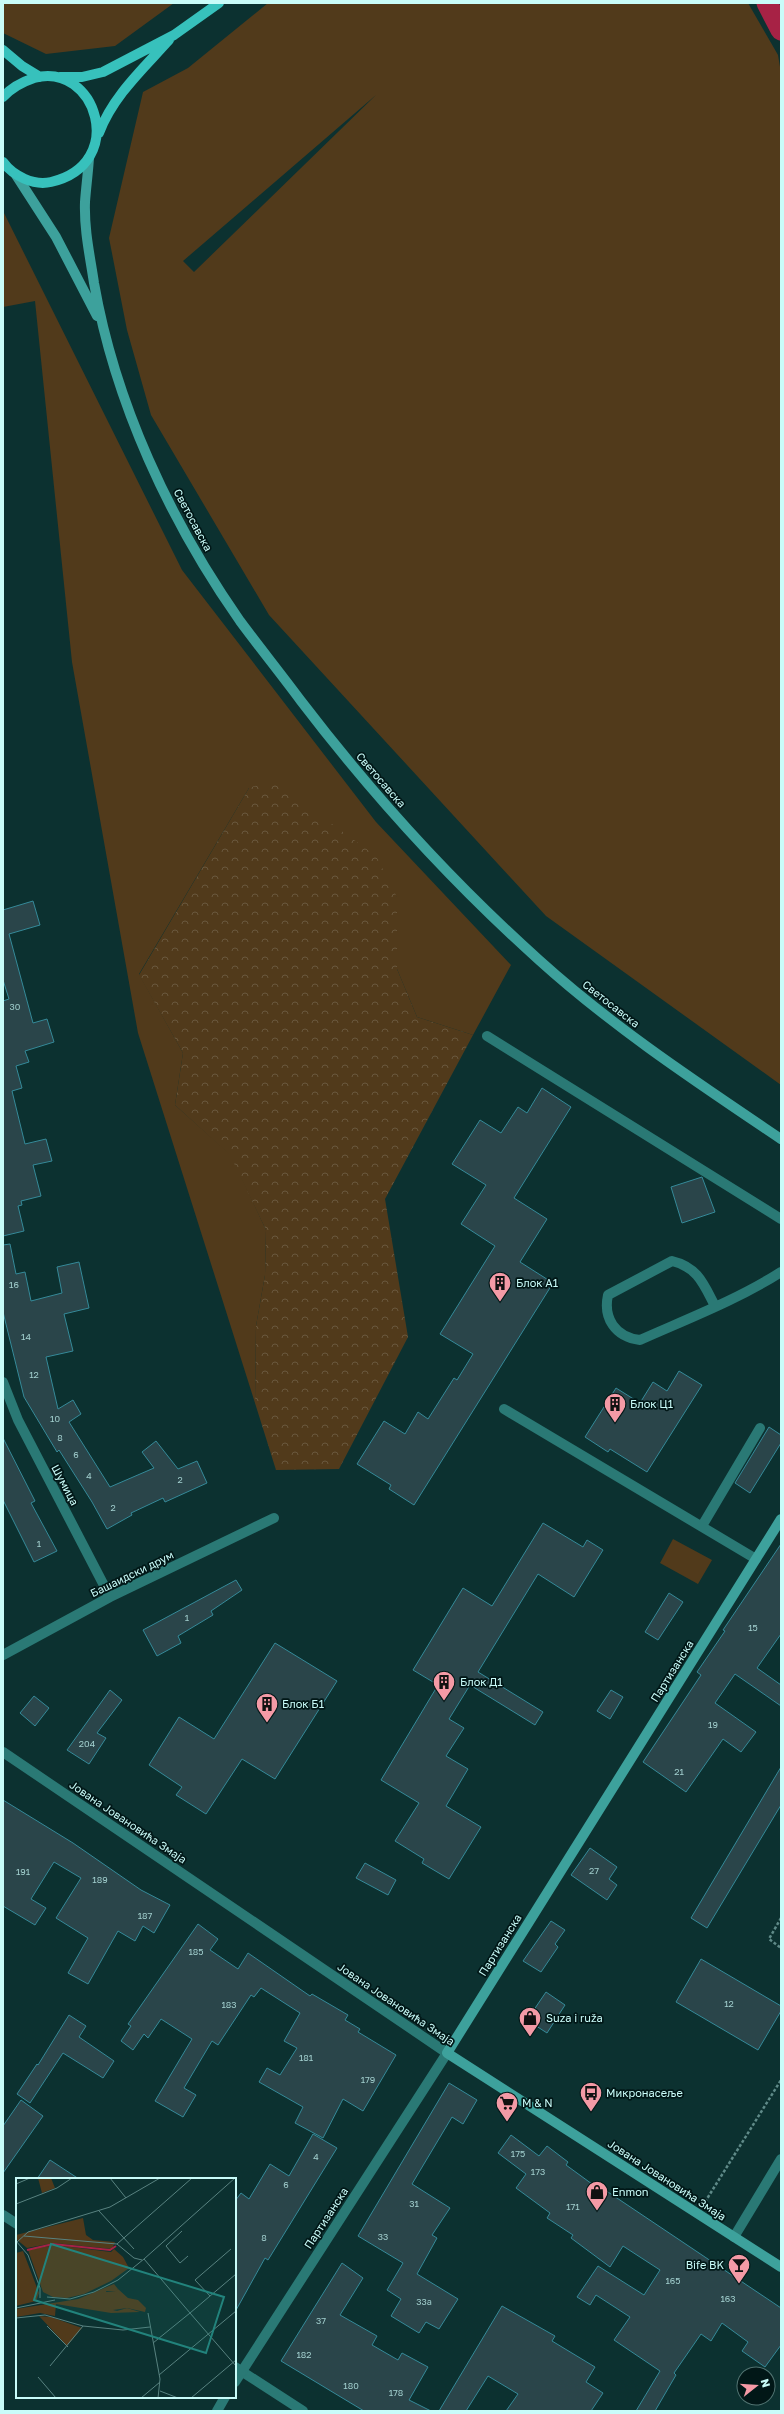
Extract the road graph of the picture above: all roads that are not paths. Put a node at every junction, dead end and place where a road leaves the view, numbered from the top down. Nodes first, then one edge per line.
1 (219, 3) edge
2 (174, 35) junction
3 (3, 50) edge
4 (40, 77) junction
5 (54, 77) junction
6 (3, 97) edge
7 (97, 139) junction
8 (89, 158) junction
9 (3, 162) edge
10 (16, 175) junction
11 (101, 325) junction
12 (487, 1036) dead end
13 (781, 1139) edge
14 (781, 1219) edge
15 (781, 1272) edge
16 (715, 1306) junction
17 (3, 1382) edge
18 (504, 1410) dead end
19 (760, 1428) dead end
20 (274, 1518) dead end
21 (781, 1519) edge
22 (702, 1526) junction
23 (756, 1558) junction
24 (110, 1597) junction
25 (3, 1654) edge
26 (3, 1752) edge
27 (447, 2053) junction
28 (781, 2159) edge
29 (3, 2215) edge
30 (16, 2223) edge
31 (734, 2237) junction
32 (781, 2267) edge
33 (238, 2369) edge
34 (224, 2398) edge
35 (217, 2411) edge
36 (303, 2411) edge

1 - 2 main road
2 - 5 main road
2 - 7 main road
3 - 4 main road
4 - 5 main road
4 - 6 main road
5 - 7 main road
7 - 8 main road
8 - 10 main road
8 - 11 main road
9 - 10 main road
10 - 11 main road
11 - 13 main road, Светосавска
12 - 14 street
15 - 16 street
16 - 16 street
17 - 24 street, Шумица
18 - 22 street
19 - 22 street
20 - 24 street, Башаидски друм
21 - 23 main road, Партизанска
22 - 23 street
23 - 27 main road, Партизанска
24 - 25 street, Башаидски друм
26 - 27 street, Јована Јовановића Змаја
27 - 31 main road, Јована Јовановића Змаја
27 - 33 street, Партизанска
28 - 31 street
29 - 30 street
31 - 32 main road, Јована Јовановића Змаја
33 - 36 street
34 - 35 street

